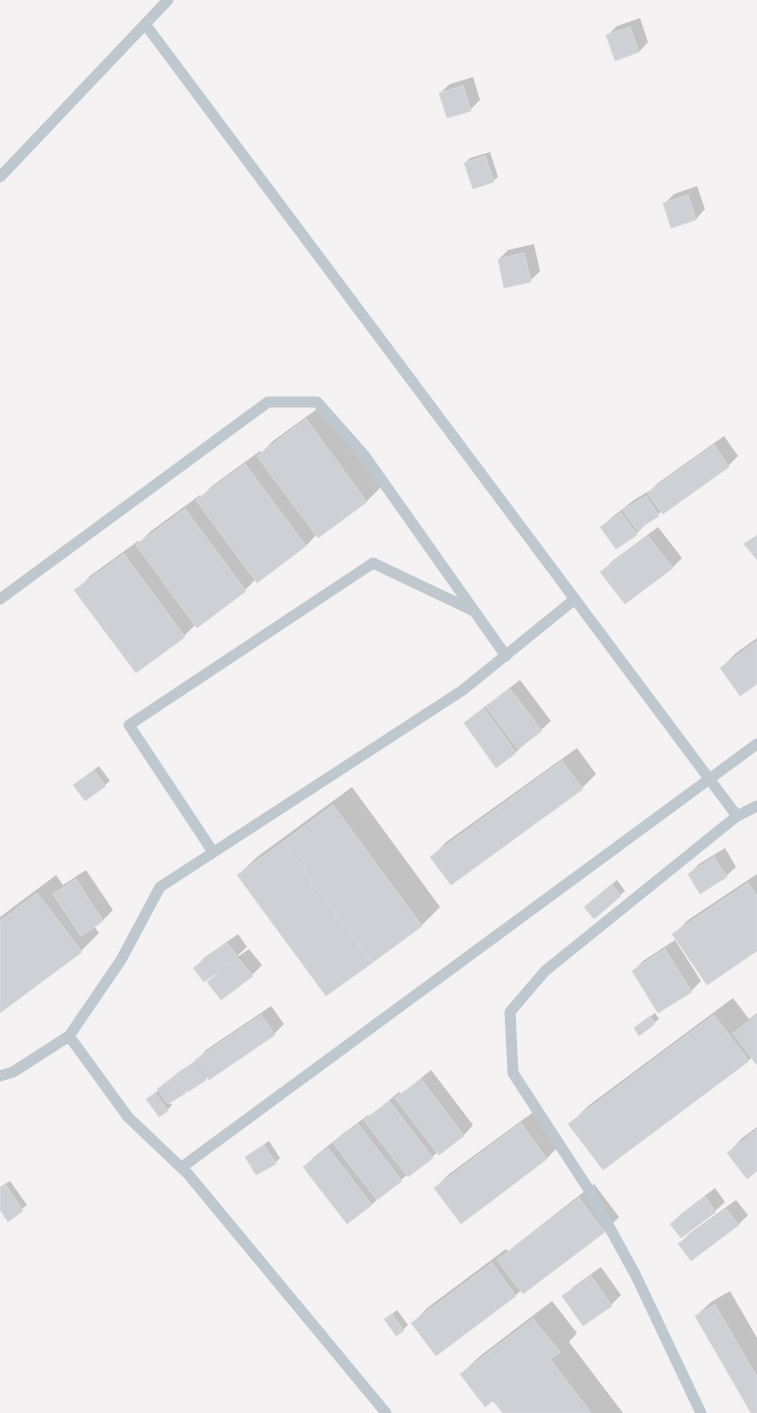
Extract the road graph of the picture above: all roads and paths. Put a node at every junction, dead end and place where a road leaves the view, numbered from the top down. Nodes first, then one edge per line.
1 (168, 0) edge
2 (145, 24) junction
3 (0, 177) edge
4 (0, 599) edge
5 (575, 599) junction
6 (475, 612) junction
7 (506, 656) junction
8 (757, 744) edge
9 (710, 779) junction
10 (757, 806) edge
11 (737, 816) junction
12 (213, 852) junction
13 (68, 1036) junction
14 (0, 1076) edge
15 (182, 1168) junction
16 (386, 1413) edge
17 (701, 1413) edge

1 - 2 lane
2 - 3 lane
2 - 5 lane
4 - 6 lane
5 - 7 lane
5 - 9 lane
6 - 7 lane
6 - 12 lane
7 - 12 lane
8 - 9 lane
9 - 11 lane
9 - 15 lane
10 - 11 lane
11 - 17 lane
12 - 13 lane
13 - 14 lane
13 - 15 lane
15 - 16 lane

